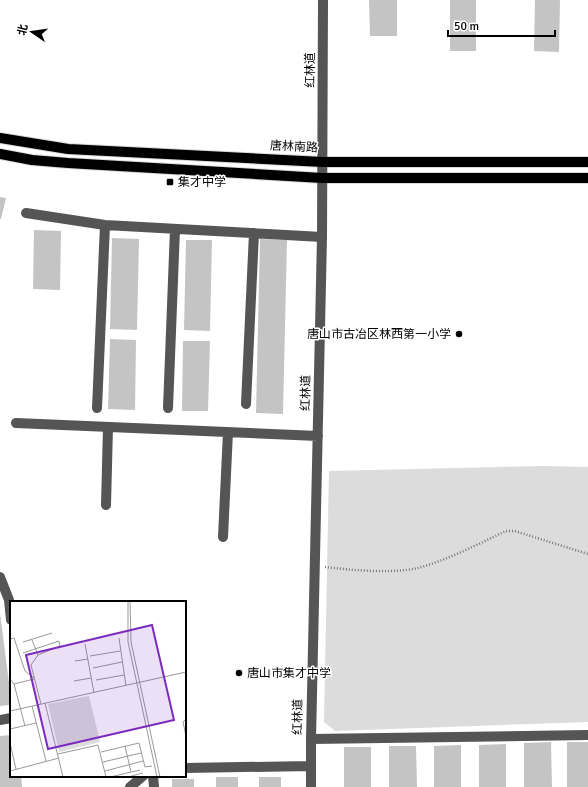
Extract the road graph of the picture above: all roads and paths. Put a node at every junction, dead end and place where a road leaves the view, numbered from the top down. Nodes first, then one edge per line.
1 (323, 0) edge
2 (0, 138) edge
3 (0, 154) edge
4 (323, 162) junction
5 (588, 162) edge
6 (322, 178) junction
7 (588, 178) edge
8 (26, 213) dead end
9 (105, 225) junction
10 (175, 229) junction
11 (254, 233) junction
12 (322, 237) junction
13 (246, 404) dead end
14 (97, 408) dead end
15 (168, 408) dead end
16 (16, 423) dead end
17 (108, 427) junction
18 (228, 432) junction
19 (318, 436) junction
20 (106, 505) dead end
21 (223, 537) dead end
22 (588, 554) edge
23 (315, 566) junction
24 (0, 577) edge
25 (10, 610) edge
26 (10, 718) edge
27 (0, 720) edge
28 (588, 735) edge
29 (311, 739) junction
30 (311, 766) junction
31 (186, 768) edge
32 (142, 777) edge
33 (153, 777) edge
34 (130, 787) edge
35 (154, 787) edge
36 (311, 787) edge

1 - 4 street, 红林道
2 - 4 main road, 唐林南路
3 - 6 main road
4 - 5 main road, 唐林南路
4 - 6 street, 红林道
6 - 7 main road
6 - 12 street, 红林道
8 - 9 street
9 - 10 street
9 - 14 street
10 - 11 street
10 - 15 street
11 - 12 street
11 - 13 street
12 - 19 street, 红林道
16 - 17 street
17 - 18 street
17 - 20 street
18 - 19 street
18 - 21 street
19 - 23 street, 红林道
22 - 23 path
23 - 29 street, 红林道
24 - 25 street
26 - 27 street
28 - 29 street
29 - 30 street, 红林道
30 - 31 street
30 - 36 street, 红林道
32 - 34 street
33 - 35 street

